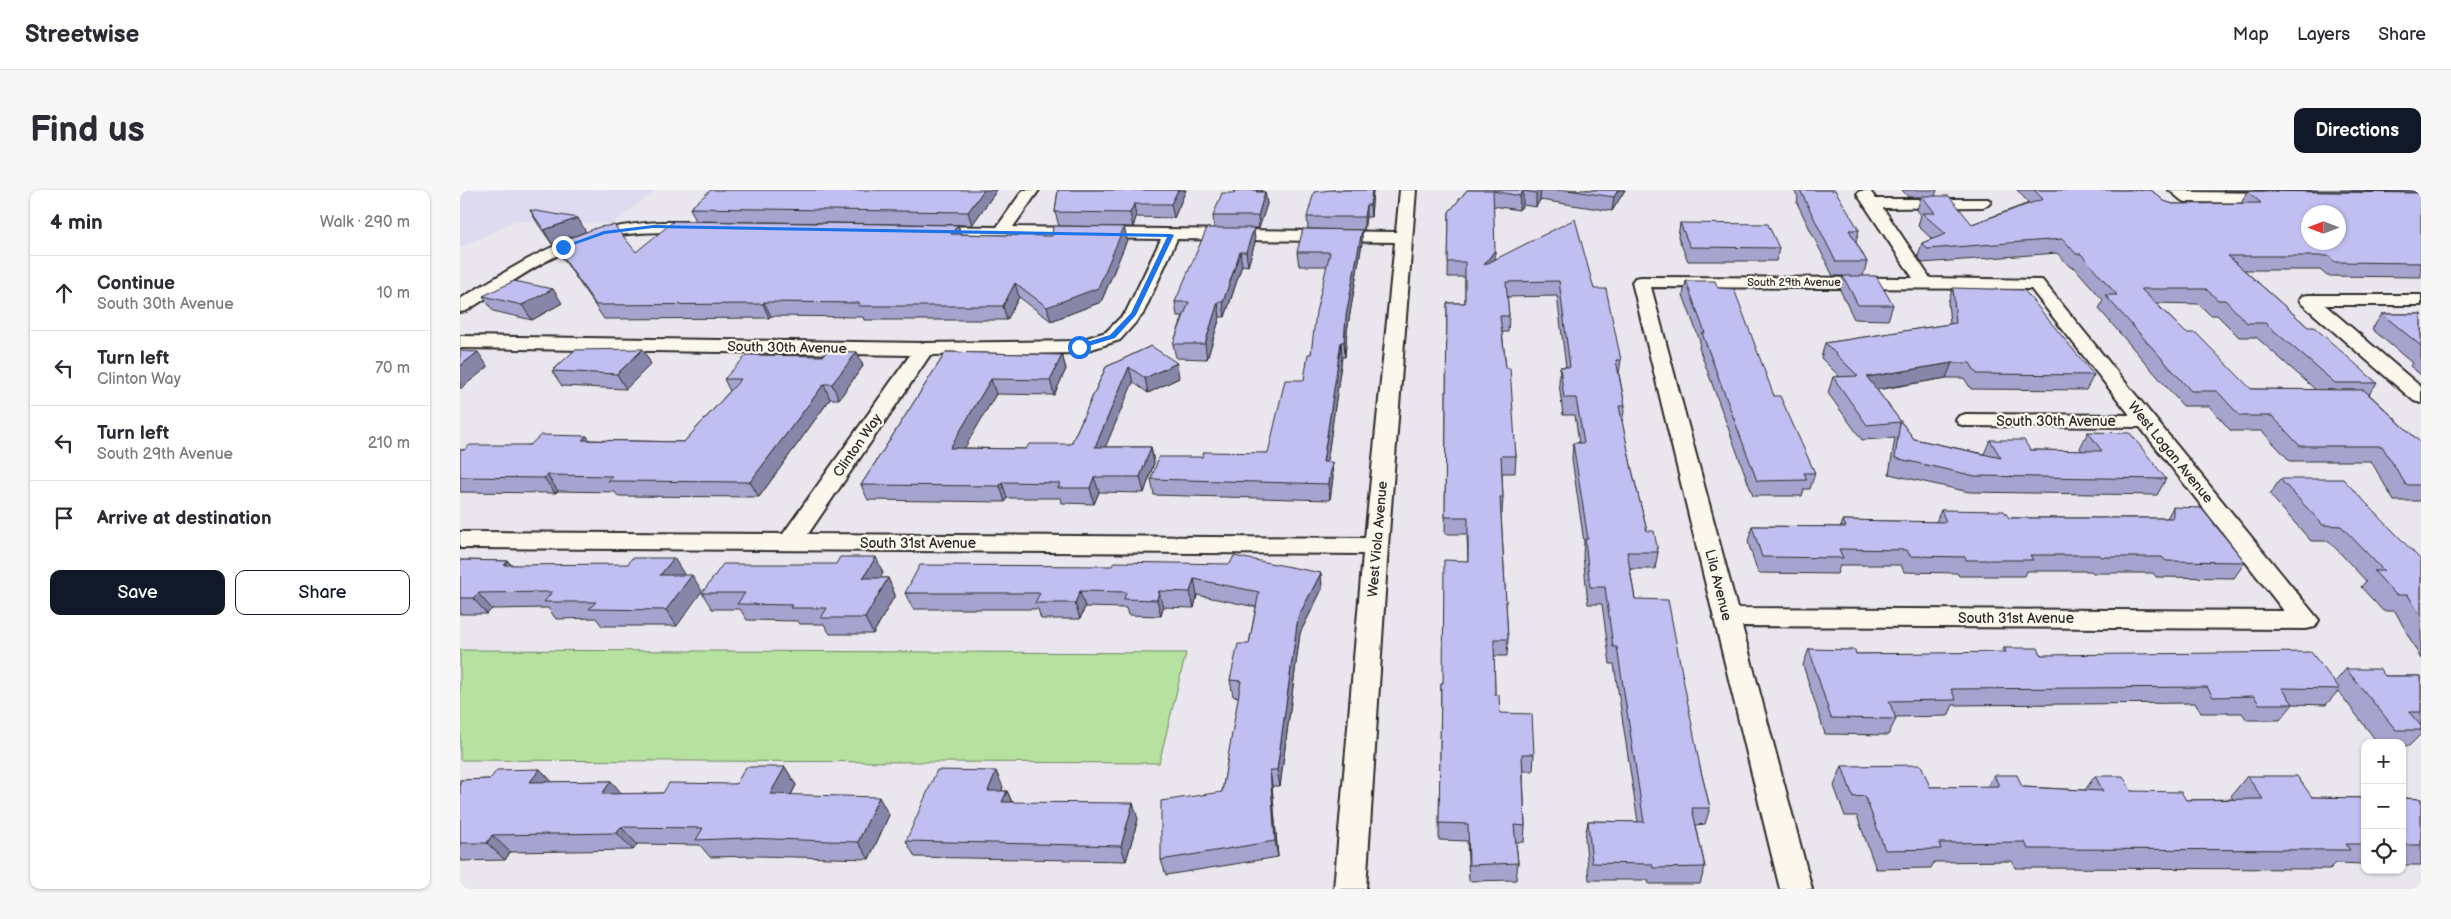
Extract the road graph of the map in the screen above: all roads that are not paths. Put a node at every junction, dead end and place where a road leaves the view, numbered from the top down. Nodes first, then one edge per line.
1 (1032, 190) edge
2 (1408, 190) edge
3 (2182, 194) edge
4 (1868, 197) edge
5 (2294, 198) edge
6 (1983, 202) dead end
7 (713, 228) edge
8 (912, 230) edge
9 (1002, 232) junction
10 (1171, 235) junction
11 (1404, 237) junction
12 (1641, 282) joint
13 (1924, 282) junction
14 (2036, 284) joint
15 (2421, 300) edge
16 (460, 307) edge
17 (460, 342) edge
18 (924, 349) junction
19 (2421, 397) edge
20 (1966, 420) dead end
21 (2147, 421) junction
22 (460, 540) edge
23 (790, 542) junction
24 (1376, 546) junction
25 (1727, 617) junction
26 (2306, 620) joint
27 (1350, 889) edge
28 (1796, 889) edge

1 - 9 street
2 - 11 street, West Viola Avenue
3 - 5 street
4 - 6 street
4 - 13 street
7 - 16 street
8 - 9 street
9 - 10 street
10 - 11 street
10 - 18 street, South 30th Avenue
11 - 24 street, West Viola Avenue
12 - 13 street, South 29th Avenue
12 - 25 street, Lila Avenue
13 - 14 street, South 29th Avenue
14 - 21 street, West Logan Avenue
15 - 19 street
17 - 18 street, South 30th Avenue
18 - 23 street, Clinton Way
20 - 21 street, South 30th Avenue
21 - 26 street, West Logan Avenue
22 - 23 street, South 31st Avenue
23 - 24 street, South 31st Avenue
24 - 27 street, West Viola Avenue
25 - 26 street, South 31st Avenue
25 - 28 street, Lila Avenue

